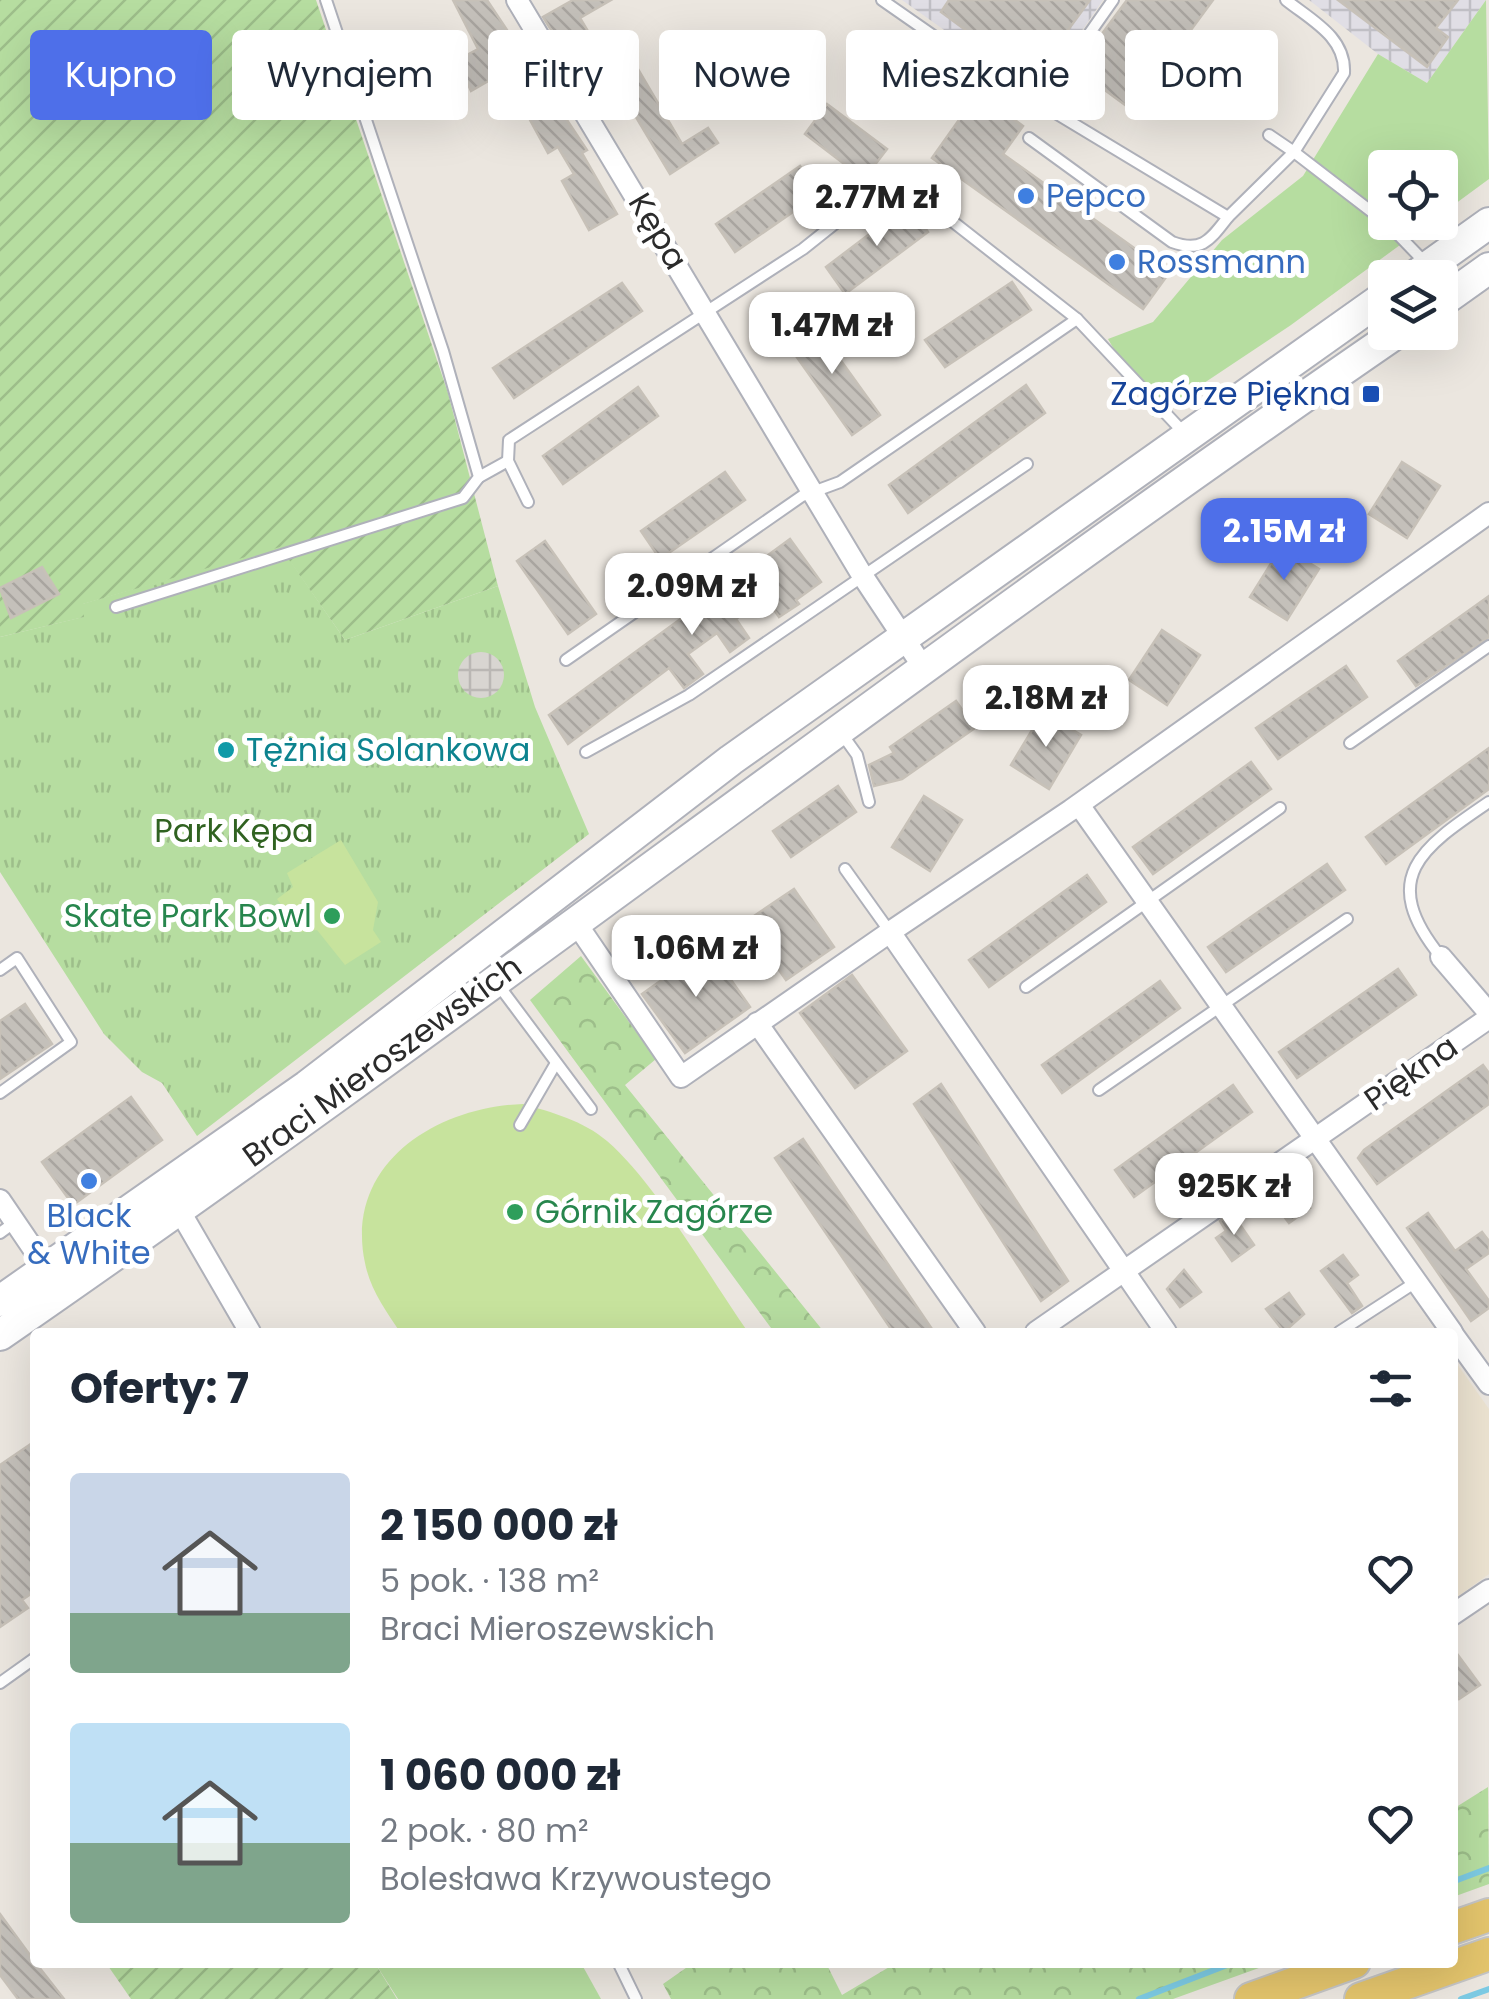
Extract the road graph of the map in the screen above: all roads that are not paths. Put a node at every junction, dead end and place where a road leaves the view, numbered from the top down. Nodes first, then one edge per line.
1 (326, 0) edge
2 (518, 0) edge
3 (882, 0) edge
4 (1113, 0) edge
5 (1286, 0) edge
6 (928, 30) edge
7 (1092, 30) edge
8 (1067, 120) edge
9 (1269, 135) dead end
10 (1029, 138) dead end
11 (1294, 152) junction
12 (1368, 209) edge
13 (1228, 217) junction
14 (1489, 223) edge
15 (1400, 240) edge
16 (1417, 260) edge
17 (1456, 260) edge
18 (1489, 268) edge
19 (1458, 277) edge
20 (1368, 308) edge
21 (706, 313) junction
22 (1077, 319) junction
23 (1372, 350) edge
24 (1186, 436) junction
25 (508, 460) junction
26 (1027, 464) dead end
27 (479, 477) junction
28 (813, 494) junction
29 (528, 502) dead end
30 (1489, 513) edge
31 (862, 575) junction
32 (116, 606) dead end
33 (903, 638) junction
34 (1489, 646) edge
35 (566, 660) dead end
36 (923, 667) junction
37 (837, 728) junction
38 (1350, 743) dead end
39 (586, 752) dead end
40 (869, 802) dead end
41 (1489, 802) edge
42 (1078, 804) junction
43 (1280, 808) dead end
44 (846, 869) dead end
45 (1146, 899) junction
46 (574, 920) junction
47 (1346, 920) dead end
48 (890, 932) junction
49 (475, 955) junction
50 (1441, 957) joint
51 (0, 970) edge
52 (494, 980) junction
53 (1026, 986) dead end
54 (1220, 1007) junction
55 (1489, 1015) edge
56 (758, 1023) junction
57 (556, 1063) junction
58 (1098, 1090) dead end
59 (0, 1094) edge
60 (591, 1109) dead end
61 (520, 1126) dead end
62 (1314, 1141) junction
63 (0, 1200) edge
64 (178, 1208) junction
65 (8, 1228) edge
66 (1124, 1271) junction
67 (54, 1280) junction
68 (1416, 1282) junction
69 (0, 1301) edge
70 (248, 1328) edge
71 (972, 1328) edge
72 (1042, 1328) edge
73 (1163, 1328) edge
74 (1345, 1328) edge
75 (1448, 1328) edge
76 (0, 1335) edge
77 (1458, 1341) edge
78 (1489, 1384) edge
79 (1489, 1590) edge
80 (1458, 1611) edge
81 (30, 1662) edge
82 (0, 1683) edge
83 (1489, 1915) edge
84 (1458, 1926) edge
85 (1489, 1954) edge
86 (1458, 1965) edge
87 (621, 1968) edge
88 (1337, 1968) edge
89 (1449, 1968) edge
90 (636, 1999) edge
91 (1251, 1999) edge
92 (1360, 1999) edge

1 - 27 lane
2 - 21 street, Kępa
3 - 6 lane
4 - 7 lane
5 - 11 lane
8 - 13 lane
9 - 11 lane
10 - 13 lane
11 - 12 lane
11 - 13 lane
14 - 17 main road
15 - 16 lane
18 - 19 main road
20 - 24 main road, Braci Mieroszewskich
21 - 22 lane
21 - 25 lane
21 - 28 street, Kępa
22 - 24 lane
22 - 28 lane
23 - 36 main road, Braci Mieroszewskich
24 - 33 main road, Braci Mieroszewskich
25 - 27 lane
25 - 29 lane
26 - 31 lane
27 - 32 lane
28 - 31 street, Kępa
28 - 35 lane
30 - 42 street
31 - 33 street, Kępa
31 - 39 lane
33 - 36 street, Kępa
33 - 49 main road, Braci Mieroszewskich
34 - 38 lane
36 - 37 main road, Braci Mieroszewskich
37 - 40 lane
37 - 46 main road, Braci Mieroszewskich
41 - 50 lane
42 - 45 street
42 - 48 street
43 - 45 lane
44 - 48 lane
45 - 53 lane
45 - 54 street
46 - 52 main road, Braci Mieroszewskich
46 - 56 street
47 - 54 lane
48 - 56 street
48 - 66 street
49 - 52 lane
49 - 67 main road, Braci Mieroszewskich
50 - 55 street
51 - 59 lane
52 - 57 lane
52 - 64 main road, Braci Mieroszewskich
54 - 58 lane
54 - 62 street
55 - 62 street, Piękna
56 - 71 street
57 - 60 lane
57 - 61 lane
62 - 66 street, Piękna
62 - 68 street
63 - 65 street
64 - 67 main road, Braci Mieroszewskich
64 - 70 street
65 - 67 street
66 - 72 street, Piękna
66 - 73 street
67 - 69 main road, Braci Mieroszewskich
67 - 76 main road, Braci Mieroszewskich
68 - 74 lane
68 - 75 street
77 - 78 street
79 - 80 street
81 - 82 lane
83 - 84 main road
85 - 86 main road
87 - 90 lane
88 - 91 main road
89 - 92 main road

